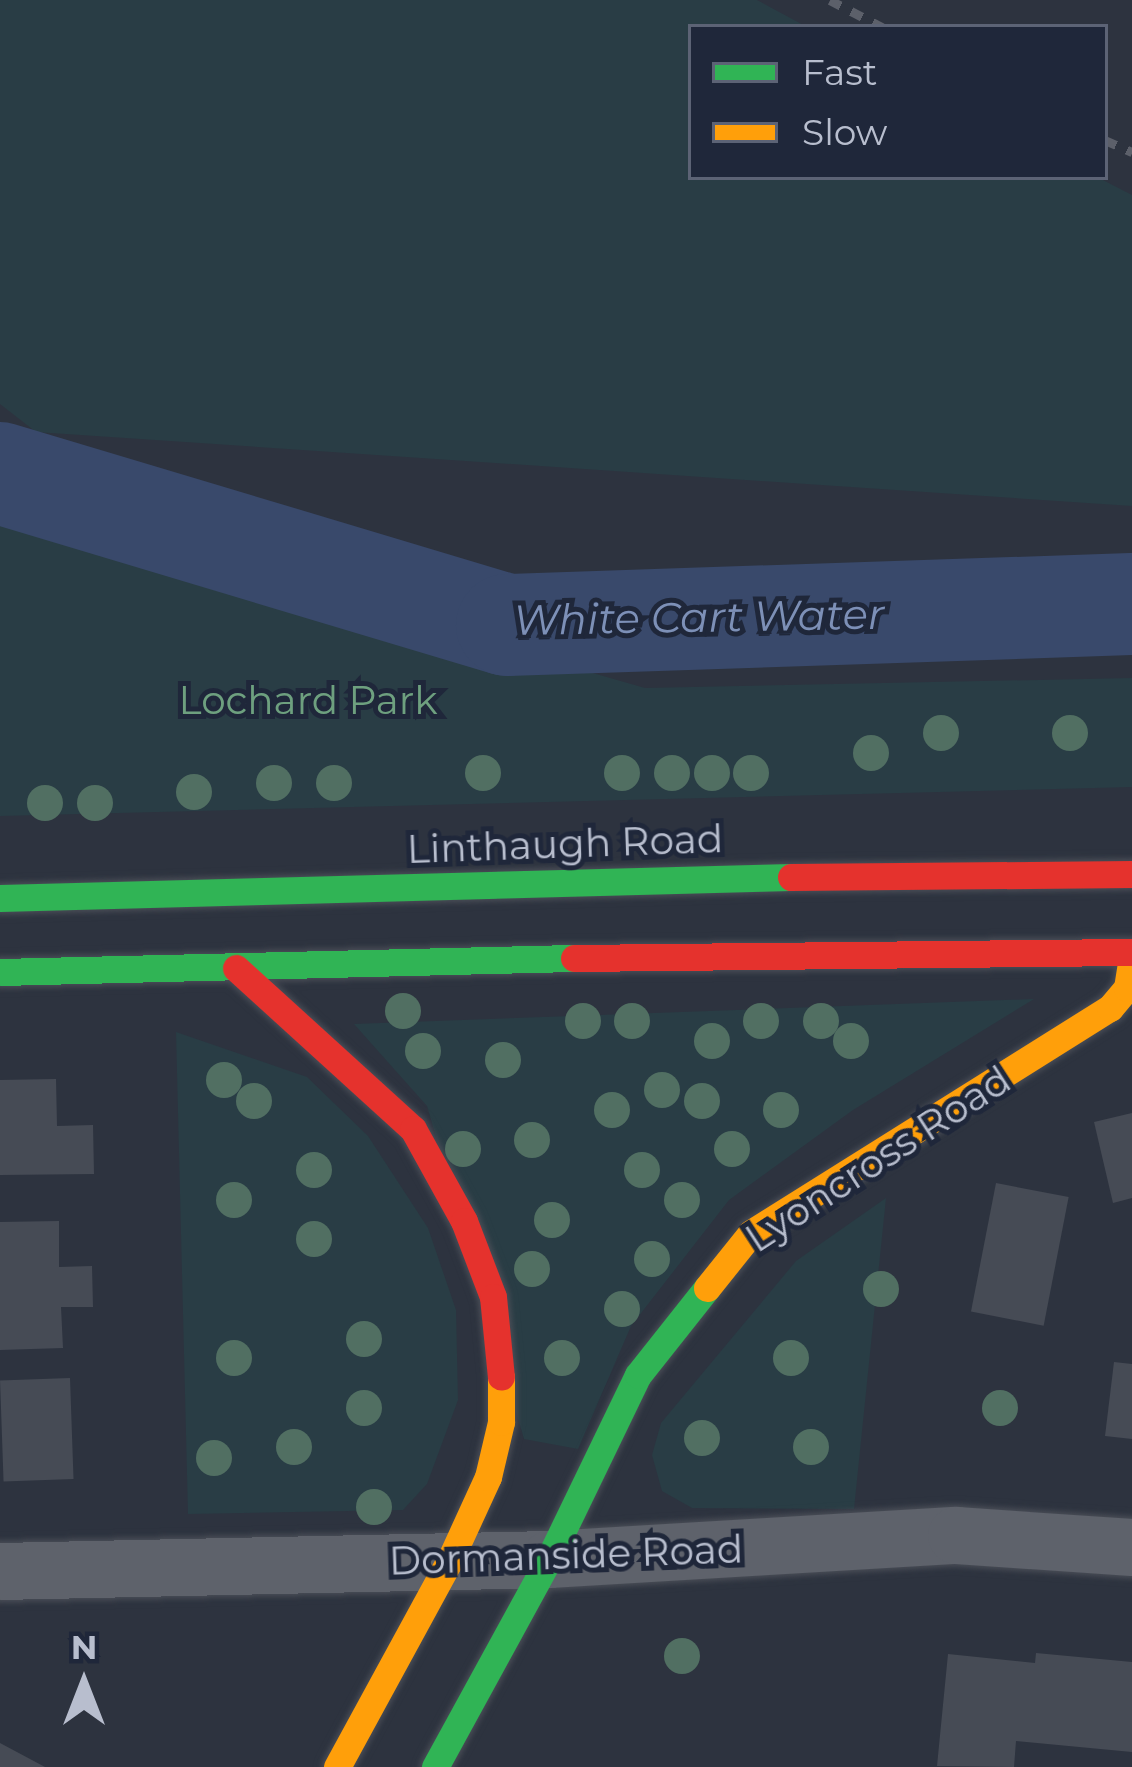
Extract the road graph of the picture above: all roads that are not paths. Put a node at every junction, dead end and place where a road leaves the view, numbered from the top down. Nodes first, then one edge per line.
1 (1132, 874) edge
2 (232, 893) junction
3 (0, 898) edge
4 (1132, 954) edge
5 (236, 968) junction
6 (0, 972) edge
7 (1132, 1547) edge
8 (549, 1559) junction
9 (449, 1562) junction
10 (0, 1571) edge
11 (337, 1767) edge
12 (435, 1767) edge

1 - 2 street, Linthaugh Road
2 - 3 street, Linthaugh Road
2 - 5 street
4 - 5 street
4 - 8 street, Lyoncross Road
5 - 6 street
5 - 9 street
7 - 8 street, Dormanside Road
8 - 9 street, Dormanside Road
8 - 12 street, Lyoncross Road
9 - 10 street, Dormanside Road
9 - 11 street

